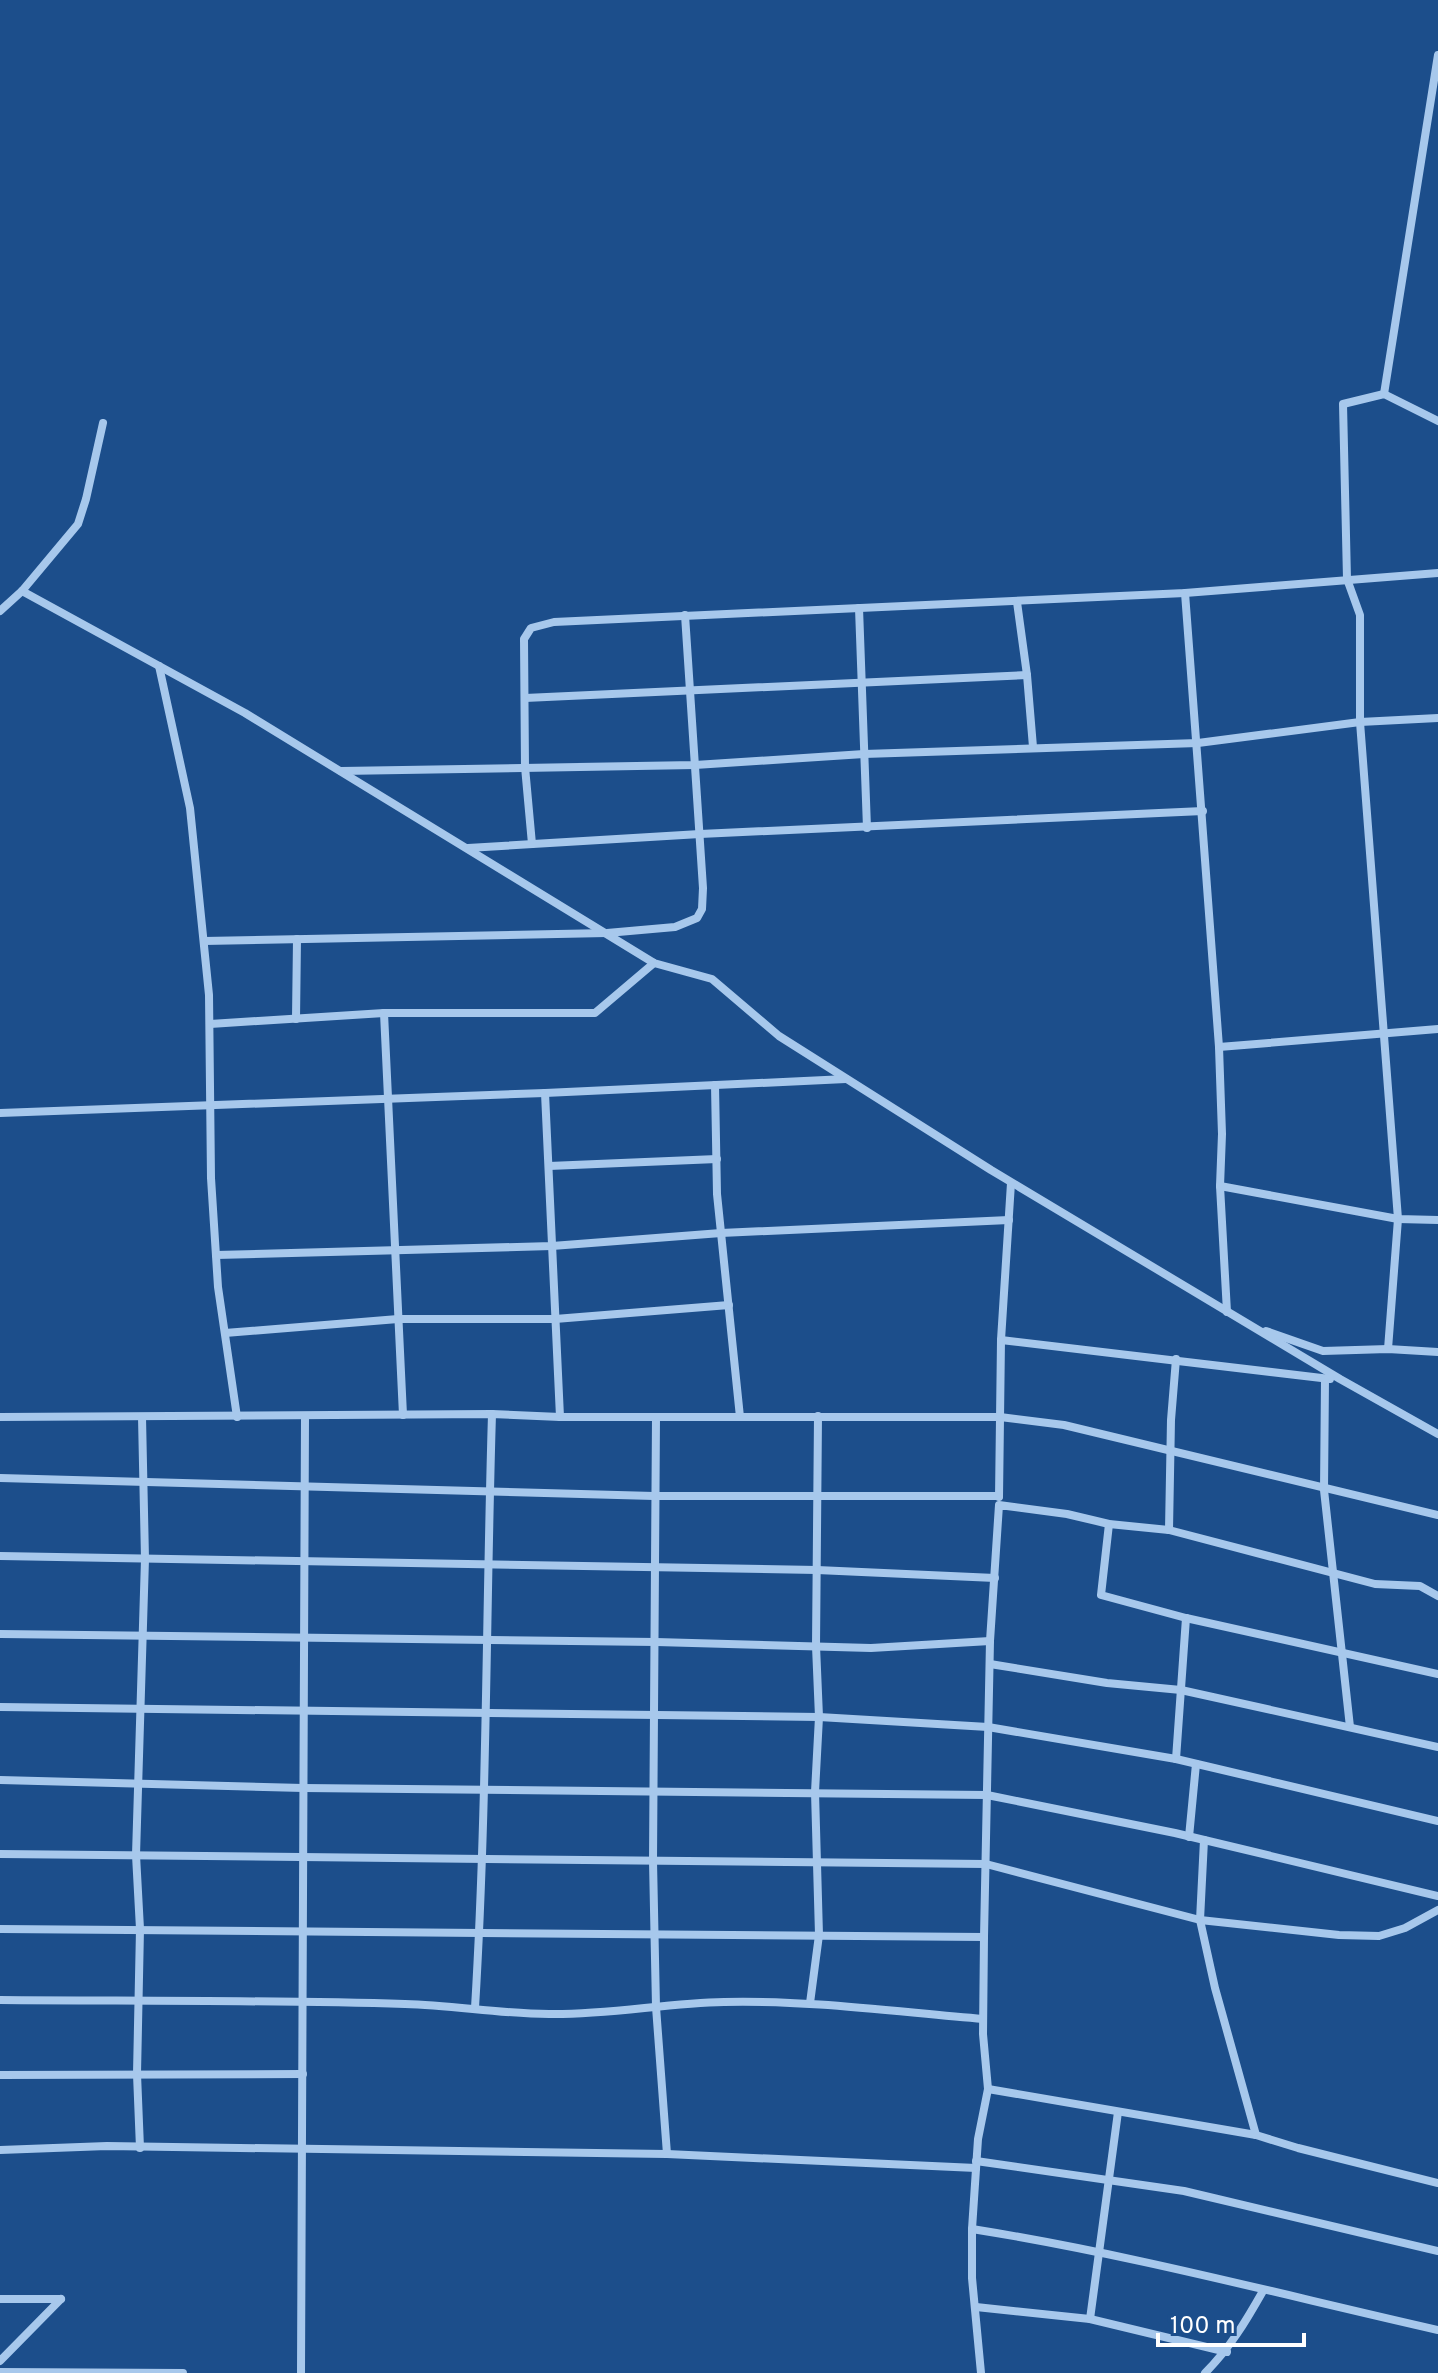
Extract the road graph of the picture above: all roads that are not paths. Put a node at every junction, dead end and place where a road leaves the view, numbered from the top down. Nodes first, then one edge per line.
1 (1438, 55) edge
2 (1384, 394) junction
3 (1438, 421) edge
4 (103, 423) dead end
5 (1438, 573) edge
6 (1347, 579) junction
7 (22, 591) junction
8 (1185, 593) junction
9 (1017, 602) junction
10 (859, 608) junction
11 (0, 611) edge
12 (685, 615) junction
13 (159, 666) junction
14 (1027, 675) junction
15 (862, 683) junction
16 (690, 690) junction
17 (525, 698) junction
18 (1438, 718) edge
19 (1360, 722) junction
20 (1198, 743) junction
21 (1033, 747) junction
22 (864, 754) junction
23 (695, 765) junction
24 (525, 767) junction
25 (340, 771) junction
26 (1203, 811) junction
27 (867, 828) junction
28 (700, 834) junction
29 (532, 844) junction
30 (467, 848) junction
31 (607, 933) junction
32 (297, 939) junction
33 (204, 941) junction
34 (654, 963) junction
35 (384, 1013) junction
36 (296, 1019) junction
37 (210, 1024) junction
38 (1438, 1029) edge
39 (1382, 1032) junction
40 (1219, 1047) junction
41 (846, 1079) junction
42 (715, 1085) junction
43 (545, 1093) junction
44 (386, 1098) junction
45 (210, 1105) junction
46 (0, 1113) edge
47 (717, 1159) junction
48 (549, 1166) junction
49 (1011, 1183) junction
50 (1220, 1186) junction
51 (1398, 1219) junction
52 (1009, 1220) junction
53 (1438, 1220) edge
54 (721, 1233) junction
55 (552, 1246) junction
56 (394, 1250) junction
57 (216, 1255) junction
58 (729, 1305) junction
59 (1227, 1312) junction
60 (398, 1319) junction
61 (555, 1319) junction
62 (1249, 1325) junction
63 (225, 1333) junction
64 (1001, 1340) junction
65 (1388, 1349) junction
66 (1438, 1352) edge
67 (1176, 1359) junction
68 (1325, 1379) junction
69 (1340, 1379) junction
70 (492, 1414) junction
71 (403, 1415) junction
72 (818, 1416) junction
73 (0, 1417) edge
74 (142, 1417) junction
75 (237, 1417) junction
76 (305, 1417) junction
77 (560, 1417) junction
78 (656, 1417) junction
79 (740, 1417) junction
80 (1000, 1417) junction
81 (1438, 1434) edge
82 (1170, 1450) junction
83 (0, 1478) edge
84 (143, 1483) junction
85 (303, 1488) junction
86 (1324, 1490) junction
87 (490, 1493) junction
88 (817, 1494) junction
89 (654, 1496) junction
90 (999, 1500) junction
91 (1438, 1515) edge
92 (1109, 1524) junction
93 (1169, 1530) junction
94 (0, 1556) edge
95 (145, 1559) junction
96 (303, 1562) junction
97 (487, 1565) junction
98 (657, 1568) junction
99 (817, 1570) junction
100 (1333, 1573) junction
101 (995, 1578) junction
102 (1438, 1596) edge
103 (1186, 1618) junction
104 (0, 1634) edge
105 (141, 1636) junction
106 (303, 1638) junction
107 (486, 1640) junction
108 (990, 1641) junction
109 (656, 1642) junction
110 (816, 1646) junction
111 (1342, 1654) junction
112 (990, 1664) junction
113 (1438, 1674) edge
114 (1181, 1690) junction
115 (0, 1707) edge
116 (140, 1708) junction
117 (303, 1709) junction
118 (487, 1712) junction
119 (654, 1715) junction
120 (819, 1717) junction
121 (988, 1727) junction
122 (1350, 1727) junction
123 (1438, 1747) edge
124 (1176, 1759) junction
125 (1196, 1764) junction
126 (0, 1780) edge
127 (138, 1783) junction
128 (303, 1788) junction
129 (485, 1789) junction
130 (654, 1790) junction
131 (815, 1792) junction
132 (987, 1795) junction
133 (1438, 1821) edge
134 (1189, 1837) junction
135 (1204, 1840) junction
136 (0, 1854) edge
137 (136, 1855) junction
138 (303, 1855) junction
139 (481, 1858) junction
140 (653, 1861) junction
141 (818, 1863) junction
142 (986, 1864) junction
143 (1438, 1896) edge
144 (1438, 1910) edge
145 (1200, 1920) junction
146 (0, 1929) edge
147 (140, 1929) junction
148 (303, 1930) junction
149 (480, 1931) junction
150 (654, 1933) junction
151 (819, 1935) junction
152 (984, 1937) junction
153 (0, 2000) edge
154 (303, 2001) junction
155 (139, 2002) junction
156 (810, 2003) junction
157 (656, 2007) junction
158 (475, 2008) junction
159 (983, 2019) junction
160 (137, 2074) junction
161 (303, 2074) junction
162 (0, 2075) edge
163 (988, 2089) junction
164 (1118, 2112) junction
165 (1256, 2135) junction
166 (140, 2148) junction
167 (302, 2148) junction
168 (0, 2150) edge
169 (667, 2154) junction
170 (976, 2165) junction
171 (1110, 2180) junction
172 (1438, 2183) edge
173 (972, 2229) junction
174 (1438, 2251) edge
175 (1101, 2252) junction
176 (1263, 2291) junction
177 (0, 2299) edge
178 (976, 2307) junction
179 (1090, 2319) junction
180 (1438, 2330) edge
181 (1227, 2352) junction
182 (0, 2361) edge
183 (0, 2372) edge
184 (139, 2372) edge
185 (183, 2373) edge
186 (301, 2373) edge
187 (981, 2373) edge
188 (1205, 2373) edge

1 - 2 street
2 - 3 street
2 - 6 street
4 - 7 street
5 - 6 street
6 - 8 street
6 - 19 street
7 - 11 street
7 - 13 street
8 - 9 street
8 - 20 street
9 - 10 street
9 - 14 street
10 - 12 street
10 - 15 street
12 - 16 street
12 - 17 street
13 - 25 street
13 - 33 street
14 - 15 street
14 - 21 street
15 - 16 street
15 - 22 street
16 - 17 street
16 - 23 street
17 - 24 street
18 - 19 street
19 - 20 street
19 - 39 street
20 - 21 street
20 - 26 street
21 - 22 street
22 - 23 street
22 - 27 street
23 - 24 street
23 - 28 street
24 - 25 street
24 - 29 street
25 - 30 street
26 - 27 street
26 - 40 street
27 - 28 street
28 - 29 street
28 - 31 street
29 - 30 street
30 - 31 street
31 - 32 street
31 - 34 street
32 - 33 street
32 - 36 street
33 - 37 street
34 - 35 street
34 - 41 street
35 - 36 street
35 - 44 street
36 - 37 street
37 - 45 street
38 - 39 street
39 - 40 street
39 - 51 street
40 - 50 street
41 - 42 street
41 - 49 street
42 - 43 street
42 - 47 street
43 - 44 street
43 - 48 street
44 - 45 street
44 - 56 street
45 - 46 street
45 - 57 street
47 - 48 street
47 - 54 street
48 - 55 street
49 - 52 street
49 - 59 street
50 - 51 street
50 - 59 street
51 - 53 street
51 - 65 street
52 - 54 street
52 - 64 street
54 - 55 street
54 - 58 street
55 - 56 street
55 - 61 street
56 - 57 street
56 - 60 street
57 - 63 street
58 - 61 street
58 - 79 street
59 - 62 street
60 - 61 street
60 - 63 street
60 - 71 street
61 - 77 street
62 - 65 street
62 - 69 street
63 - 75 street
64 - 67 street
64 - 80 street
65 - 66 street
67 - 68 street
67 - 82 street
68 - 69 street
68 - 86 street
69 - 81 street
70 - 71 street
70 - 77 street
70 - 87 street
71 - 76 street
72 - 79 street
72 - 80 street
72 - 88 street
73 - 74 street
74 - 75 street
74 - 84 street
75 - 76 street
76 - 85 street
77 - 78 street
78 - 79 street
78 - 89 street
80 - 82 street
80 - 90 street
82 - 86 street
82 - 93 street
83 - 84 street
84 - 85 street
84 - 95 street
85 - 87 street
85 - 96 street
86 - 91 street
86 - 100 street
87 - 89 street
87 - 97 street
88 - 89 street
88 - 90 street
88 - 99 street
89 - 98 street
90 - 92 street
90 - 101 street
92 - 93 street
92 - 103 street
93 - 100 street
94 - 95 street
95 - 96 street
95 - 105 street
96 - 97 street
96 - 106 street
97 - 98 street
97 - 107 street
98 - 99 street
98 - 109 street
99 - 101 street
99 - 110 street
100 - 102 street
100 - 111 street
101 - 108 street
103 - 111 street
103 - 114 street
104 - 105 street
105 - 106 street
105 - 116 street
106 - 107 street
106 - 117 street
107 - 109 street
107 - 118 street
108 - 110 street
108 - 112 street
109 - 110 street
109 - 119 street
110 - 120 street
111 - 113 street
111 - 122 street
112 - 114 street
112 - 121 street
114 - 122 street
114 - 124 street
115 - 116 street
116 - 117 street
116 - 127 street
117 - 118 street
117 - 128 street
118 - 119 street
118 - 129 street
119 - 120 street
119 - 130 street
120 - 121 street
120 - 131 street
121 - 124 street
121 - 132 street
122 - 123 street
124 - 125 street
125 - 133 street
125 - 134 street
126 - 127 street
127 - 128 street
127 - 137 street
128 - 129 street
128 - 138 street
129 - 130 street
129 - 139 street
130 - 131 street
130 - 140 street
131 - 132 street
131 - 141 street
132 - 134 street
132 - 142 street
134 - 135 street
135 - 143 street
135 - 145 street
136 - 137 street
137 - 138 street
137 - 147 street
138 - 139 street
138 - 148 street
139 - 140 street
139 - 149 street
140 - 141 street
140 - 150 street
141 - 142 street
141 - 151 street
142 - 145 street
142 - 152 street
144 - 145 street
145 - 165 street
146 - 147 street
147 - 148 street
147 - 155 street
148 - 149 street
148 - 154 street
149 - 150 street
149 - 158 street
150 - 151 street
150 - 157 street
151 - 152 street
151 - 156 street
152 - 159 street
153 - 155 street
154 - 155 street
154 - 158 street
154 - 161 street
155 - 160 street
156 - 157 street
156 - 159 street
157 - 158 street
157 - 169 street
159 - 163 street
160 - 161 street
160 - 162 street
160 - 166 street
161 - 167 street
163 - 164 street
163 - 170 street
164 - 165 street
164 - 171 street
165 - 172 street
166 - 167 street
166 - 168 street
167 - 169 street
167 - 186 street
169 - 170 street
170 - 171 street
170 - 173 street
171 - 174 street
171 - 175 street
173 - 175 street
173 - 178 street
175 - 176 street
175 - 179 street
176 - 180 street
176 - 181 street
177 - 182 street
178 - 179 street
178 - 187 street
179 - 181 street
181 - 188 street
183 - 184 street
184 - 185 street

